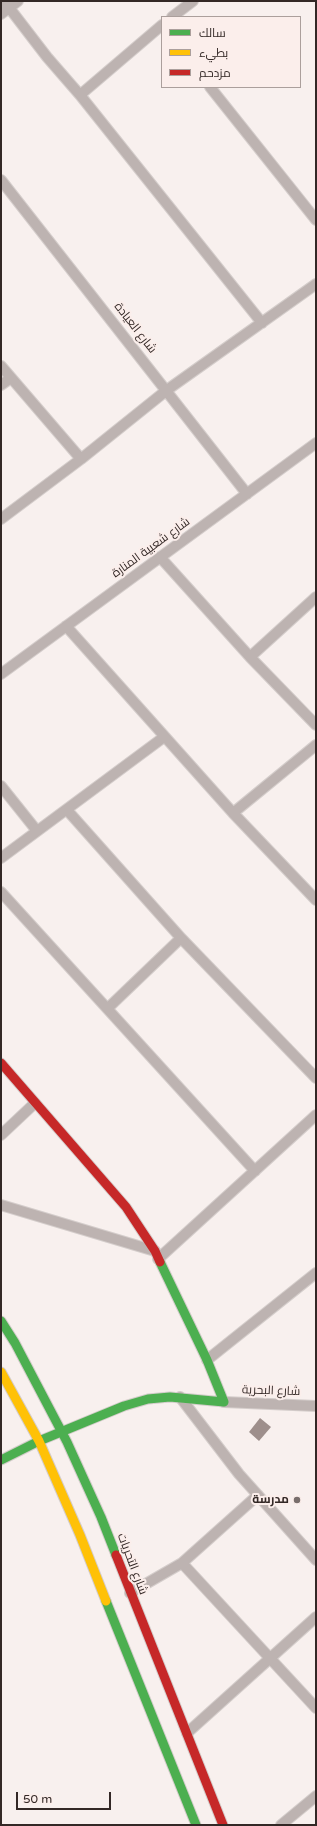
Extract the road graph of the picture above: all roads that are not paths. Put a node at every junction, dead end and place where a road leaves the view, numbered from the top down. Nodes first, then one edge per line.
1 (18, 1) edge
2 (194, 1) edge
3 (7, 4) edge
4 (1, 14) edge
5 (173, 16) edge
6 (161, 26) edge
7 (211, 88) edge
8 (80, 95) junction
9 (1, 180) edge
10 (316, 220) edge
11 (316, 284) edge
12 (262, 322) junction
13 (1, 366) edge
14 (11, 378) junction
15 (1, 385) edge
16 (167, 390) junction
17 (316, 443) edge
18 (81, 459) junction
19 (246, 494) junction
20 (1, 519) edge
21 (160, 557) junction
22 (316, 597) edge
23 (66, 626) junction
24 (250, 657) junction
25 (1, 674) edge
26 (316, 725) edge
27 (164, 737) junction
28 (316, 745) edge
29 (1, 786) edge
30 (67, 810) junction
31 (233, 813) junction
32 (37, 831) junction
33 (1, 858) edge
34 (1, 892) edge
35 (316, 900) edge
36 (181, 938) junction
37 (108, 1008) junction
38 (1, 1063) edge
39 (316, 1078) edge
40 (35, 1103) junction
41 (316, 1115) edge
42 (1, 1135) edge
43 (255, 1171) junction
44 (1, 1204) edge
45 (157, 1255) junction
46 (316, 1273) edge
47 (1, 1321) edge
48 (207, 1360) junction
49 (1, 1372) edge
50 (180, 1397) junction
51 (224, 1402) junction
52 (316, 1406) edge
53 (62, 1432) junction
54 (39, 1441) junction
55 (1, 1460) edge
56 (258, 1495) junction
57 (316, 1560) edge
58 (182, 1563) junction
59 (130, 1593) junction
60 (316, 1617) edge
61 (270, 1658) junction
62 (316, 1708) edge
63 (187, 1733) junction
64 (314, 1801) edge
65 (195, 1823) edge
66 (185, 1825) edge
67 (223, 1825) edge
68 (281, 1825) edge

1 - 3 street
2 - 5 street
3 - 4 street
3 - 8 street
6 - 8 street
7 - 10 street
8 - 12 street
9 - 16 street, شارع العيادة
11 - 12 street
12 - 16 street
13 - 14 street
14 - 15 street
14 - 18 street
16 - 18 street
16 - 19 street, شارع العيادة
17 - 19 street, شارع شعبية المنارة
18 - 20 street
19 - 21 street, شارع شعبية المنارة
21 - 23 street, شارع شعبية المنارة
21 - 24 street
22 - 24 street
23 - 25 street, شارع شعبية المنارة
23 - 27 street
24 - 26 street
27 - 30 street
27 - 31 street
28 - 31 street
29 - 32 street
30 - 32 street
30 - 36 street
31 - 35 street
32 - 33 street
34 - 37 street
36 - 37 street
36 - 39 street
37 - 43 street
38 - 40 main road
40 - 42 street
40 - 45 main road
41 - 43 street
43 - 45 street
44 - 45 street
45 - 48 main road
46 - 48 street
47 - 53 main road, شارع التحريات
48 - 51 main road
49 - 54 main road
50 - 51 main road
50 - 53 main road
50 - 56 street
51 - 52 street, شارع البحرية
53 - 54 main road
53 - 59 main road, شارع التحريات
54 - 55 main road
54 - 65 main road
56 - 57 street
56 - 58 street
58 - 59 street
58 - 61 street
59 - 63 main road, شارع التحريات
60 - 61 street
61 - 62 street
61 - 63 street
63 - 67 main road, شارع التحريات
64 - 68 street
65 - 66 street

